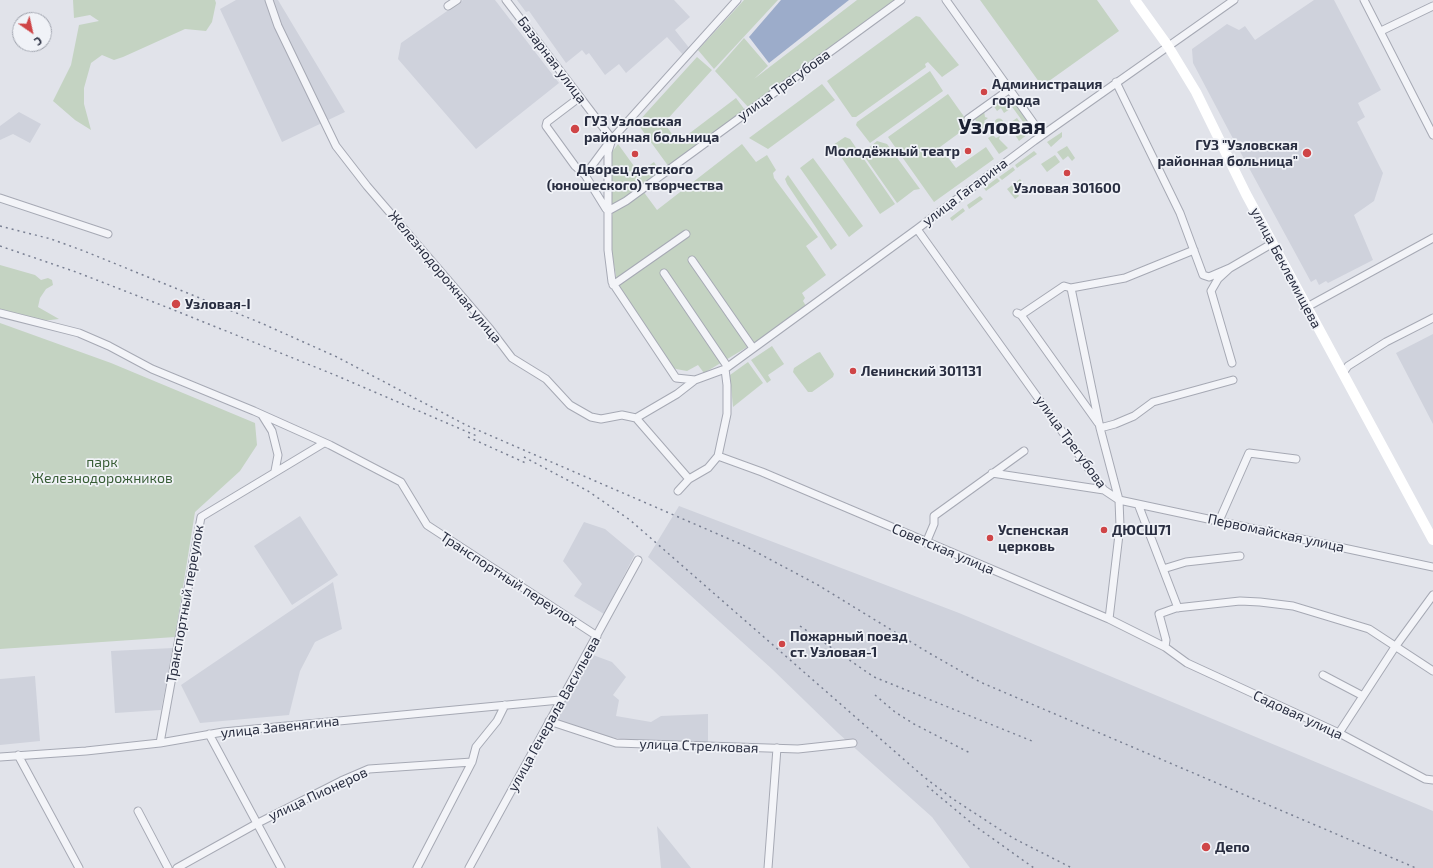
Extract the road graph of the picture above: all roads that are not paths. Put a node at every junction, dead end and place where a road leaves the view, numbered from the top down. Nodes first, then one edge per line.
1 (269, 0) edge
2 (457, 0) edge
3 (506, 0) edge
4 (737, 0) edge
5 (901, 0) edge
6 (946, 0) edge
7 (1136, 0) edge
8 (1234, 0) edge
9 (1364, 0) edge
10 (448, 6) dead end
11 (1433, 6) edge
12 (1381, 31) junction
13 (1168, 46) junction
14 (1116, 82) junction
15 (1010, 89) junction
16 (580, 97) junction
17 (968, 118) dead end
18 (1042, 135) junction
19 (1433, 135) edge
20 (612, 139) junction
21 (585, 175) junction
22 (0, 198) edge
23 (608, 211) junction
24 (917, 229) junction
25 (108, 234) dead end
26 (686, 234) dead end
27 (1433, 238) edge
28 (1273, 243) junction
29 (1194, 250) junction
30 (692, 260) dead end
31 (1230, 268) junction
32 (664, 273) dead end
33 (613, 285) junction
34 (1071, 288) junction
35 (1307, 307) junction
36 (0, 313) edge
37 (1433, 318) edge
38 (753, 348) junction
39 (1232, 363) dead end
40 (726, 368) junction
41 (1343, 373) junction
42 (695, 380) junction
43 (1233, 380) dead end
44 (260, 413) junction
45 (636, 418) junction
46 (1100, 426) junction
47 (324, 443) junction
48 (1024, 450) dead end
49 (718, 456) junction
50 (1296, 459) dead end
51 (275, 471) junction
52 (992, 473) junction
53 (689, 479) junction
54 (1104, 490) junction
55 (678, 491) dead end
56 (1119, 500) junction
57 (1138, 504) junction
58 (1219, 522) junction
59 (1433, 540) edge
60 (926, 543) junction
61 (1240, 556) dead end
62 (638, 560) dead end
63 (1433, 567) edge
64 (1163, 569) junction
65 (1433, 595) edge
66 (1178, 608) junction
67 (1109, 618) junction
68 (597, 636) junction
69 (1165, 647) junction
70 (1395, 647) junction
71 (1433, 671) edge
72 (1323, 675) dead end
73 (1363, 696) junction
74 (560, 700) junction
75 (505, 705) junction
76 (549, 721) junction
77 (1339, 733) junction
78 (209, 734) junction
79 (160, 743) junction
80 (853, 744) dead end
81 (777, 748) junction
82 (18, 755) junction
83 (0, 756) edge
84 (472, 762) junction
85 (1433, 780) edge
86 (138, 811) dead end
87 (256, 824) junction
88 (79, 868) edge
89 (168, 868) edge
90 (176, 868) edge
91 (281, 868) edge
92 (417, 868) edge
93 (469, 868) edge
94 (768, 868) edge

1 - 45 street, Железнодорожная улица
2 - 10 street
3 - 16 street, Базарная улица
4 - 20 street
5 - 23 street, улица Трегубова
6 - 15 street
7 - 13 main road, улица Беклемищева
8 - 13 street, улица Гагарина
9 - 12 street
11 - 12 street
12 - 19 street
13 - 14 street, улица Гагарина
13 - 28 main road, улица Беклемищева
14 - 18 street, улица Гагарина
14 - 29 street
15 - 17 street
15 - 18 street
16 - 20 street, Базарная улица
16 - 21 street
18 - 24 street, улица Гагарина
20 - 21 street
20 - 23 street
21 - 23 street
22 - 25 street
23 - 33 street
24 - 38 street, улица Гагарина
24 - 54 street, улица Трегубова
26 - 33 street
27 - 35 street
28 - 31 street
28 - 35 main road, улица Беклемищева
29 - 31 street
29 - 34 street
30 - 38 street
31 - 39 street
32 - 40 street
33 - 42 street
34 - 46 street, улица Трегубова
34 - 46 street
35 - 41 main road, улица Беклемищева
36 - 44 street
37 - 41 street
38 - 40 street, улица Гагарина
40 - 42 street, улица Гагарина
40 - 49 street
41 - 59 main road, улица Беклемищева
42 - 45 street
43 - 46 street
44 - 47 street
44 - 51 street
45 - 53 street
46 - 56 street, улица Трегубова
47 - 51 street, Транспортный переулок
47 - 68 street, Транспортный переулок
48 - 52 street
49 - 53 street
49 - 60 street, Советская улица
50 - 58 street
51 - 79 street, Транспортный переулок
52 - 54 street
52 - 60 street
53 - 55 street
54 - 56 street, улица Трегубова
56 - 57 street, Первомайская улица
56 - 67 street
57 - 58 street, Первомайская улица
57 - 64 street
58 - 63 street, Первомайская улица
60 - 67 street, Советская улица
61 - 64 street
62 - 68 street, улица Генерала Васильева
64 - 66 street
65 - 70 street
66 - 69 street
66 - 70 street
67 - 69 street, Советская улица
68 - 74 street, улица Генерала Васильева
69 - 77 street, Садовая улица
70 - 71 street
70 - 73 street
72 - 73 street
73 - 77 street
74 - 75 street, улица Завенягина
74 - 76 street, улица Генерала Васильева
75 - 78 street, улица Завенягина
75 - 84 street
76 - 81 street, улица Стрелковая
76 - 93 street, улица Генерала Васильева
77 - 85 street, Садовая улица
78 - 79 street, улица Завенягина
78 - 87 street
79 - 82 street, улица Завенягина
80 - 81 street, улица Стрелковая
81 - 94 street
82 - 83 street, улица Завенягина
82 - 88 street
84 - 87 street, улица Пионеров
84 - 92 street
86 - 89 street
87 - 90 street, улица Пионеров
87 - 91 street

